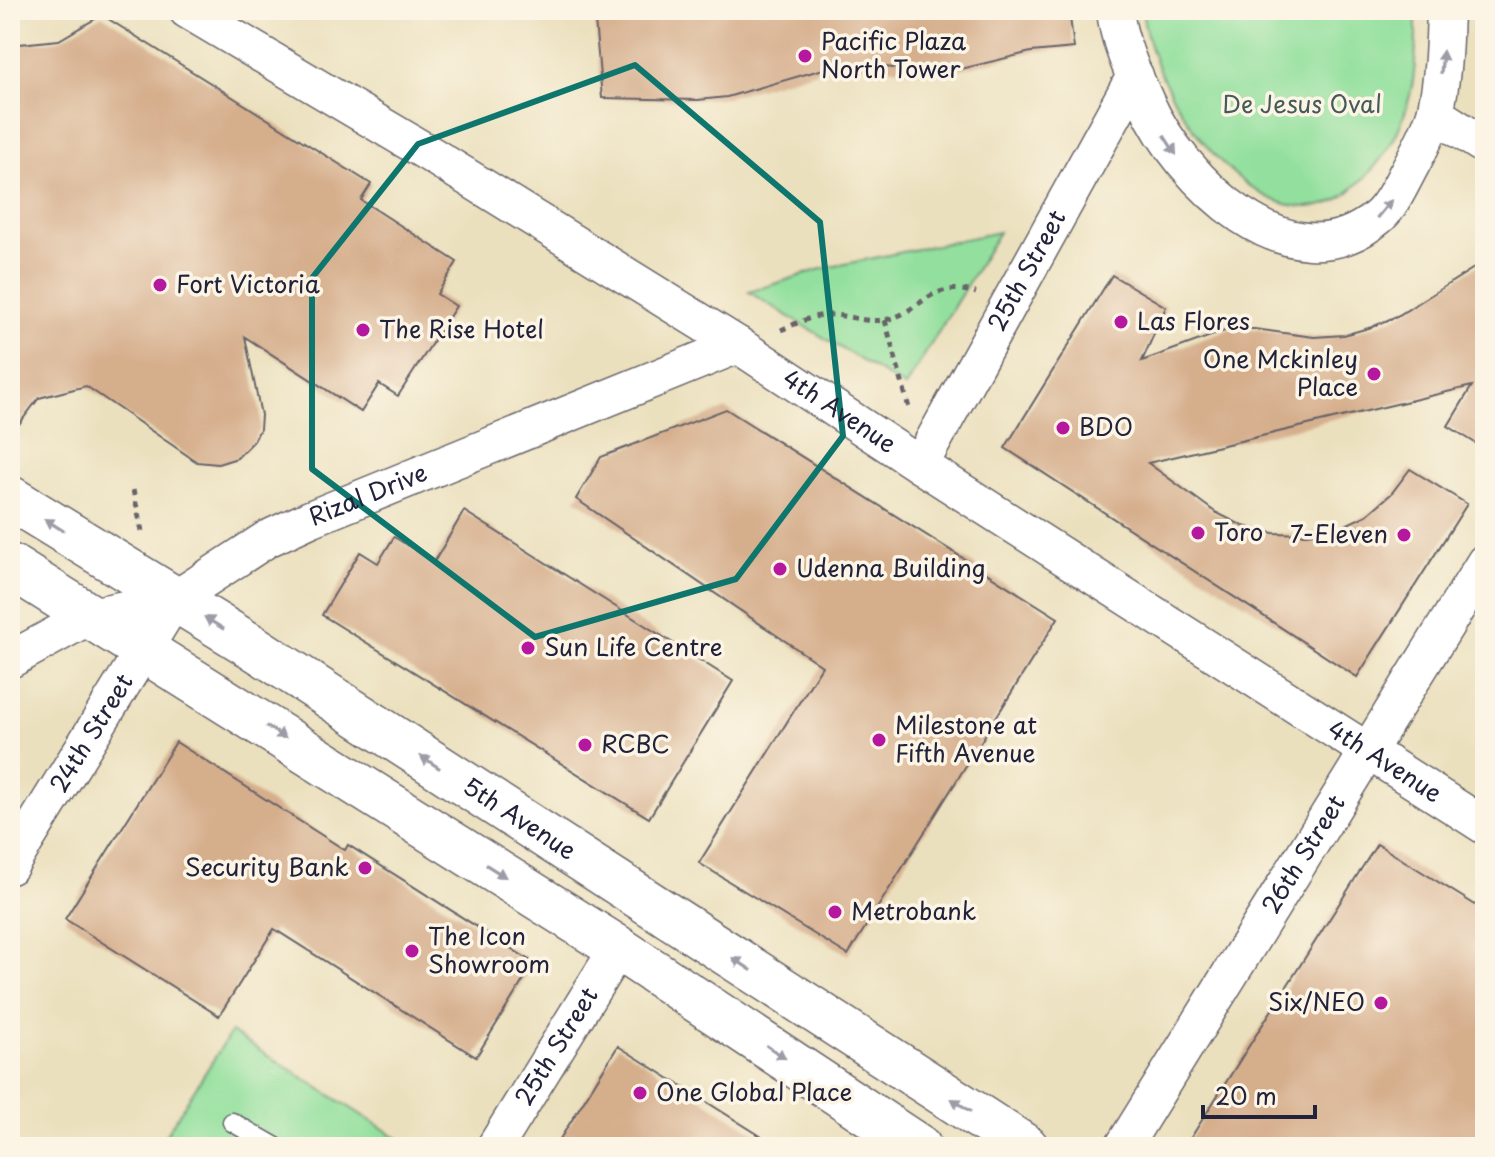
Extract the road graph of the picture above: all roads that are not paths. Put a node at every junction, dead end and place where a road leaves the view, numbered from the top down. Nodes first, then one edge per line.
1 (187, 10) edge
2 (1115, 10) edge
3 (1445, 10) edge
4 (1135, 76) junction
5 (1435, 114) junction
6 (1485, 146) edge
7 (738, 345) junction
8 (920, 465) junction
9 (10, 498) edge
10 (1485, 562) edge
11 (10, 566) edge
12 (175, 599) junction
13 (90, 616) junction
14 (146, 650) junction
15 (10, 660) edge
16 (1367, 750) junction
17 (1485, 826) edge
18 (10, 866) edge
19 (618, 948) junction
20 (232, 1122) dead end
21 (276, 1147) edge
22 (495, 1147) edge
23 (919, 1147) edge
24 (1026, 1147) edge
25 (1123, 1147) edge

1 - 7 street, 4th Avenue
2 - 4 street
5 -> 3 street
4 -> 5 street
4 - 8 street, 25th Street
5 - 6 street
7 - 8 street, 4th Avenue
7 - 12 street, Rizal Drive
8 - 16 street, 4th Avenue
12 -> 9 main road, 5th Avenue
10 - 16 street, 26th Street
11 - 13 main road
12 - 13 street, Rizal Drive
12 - 14 street, 24th Street
24 -> 12 main road, 5th Avenue
13 - 14 main road
13 - 15 street, Rizal Drive
14 - 18 street, 24th Street
14 -> 19 main road
16 - 17 street, 4th Avenue
16 - 25 street, 26th Street
19 - 22 street, 25th Street
19 -> 23 main road
20 - 21 lane

